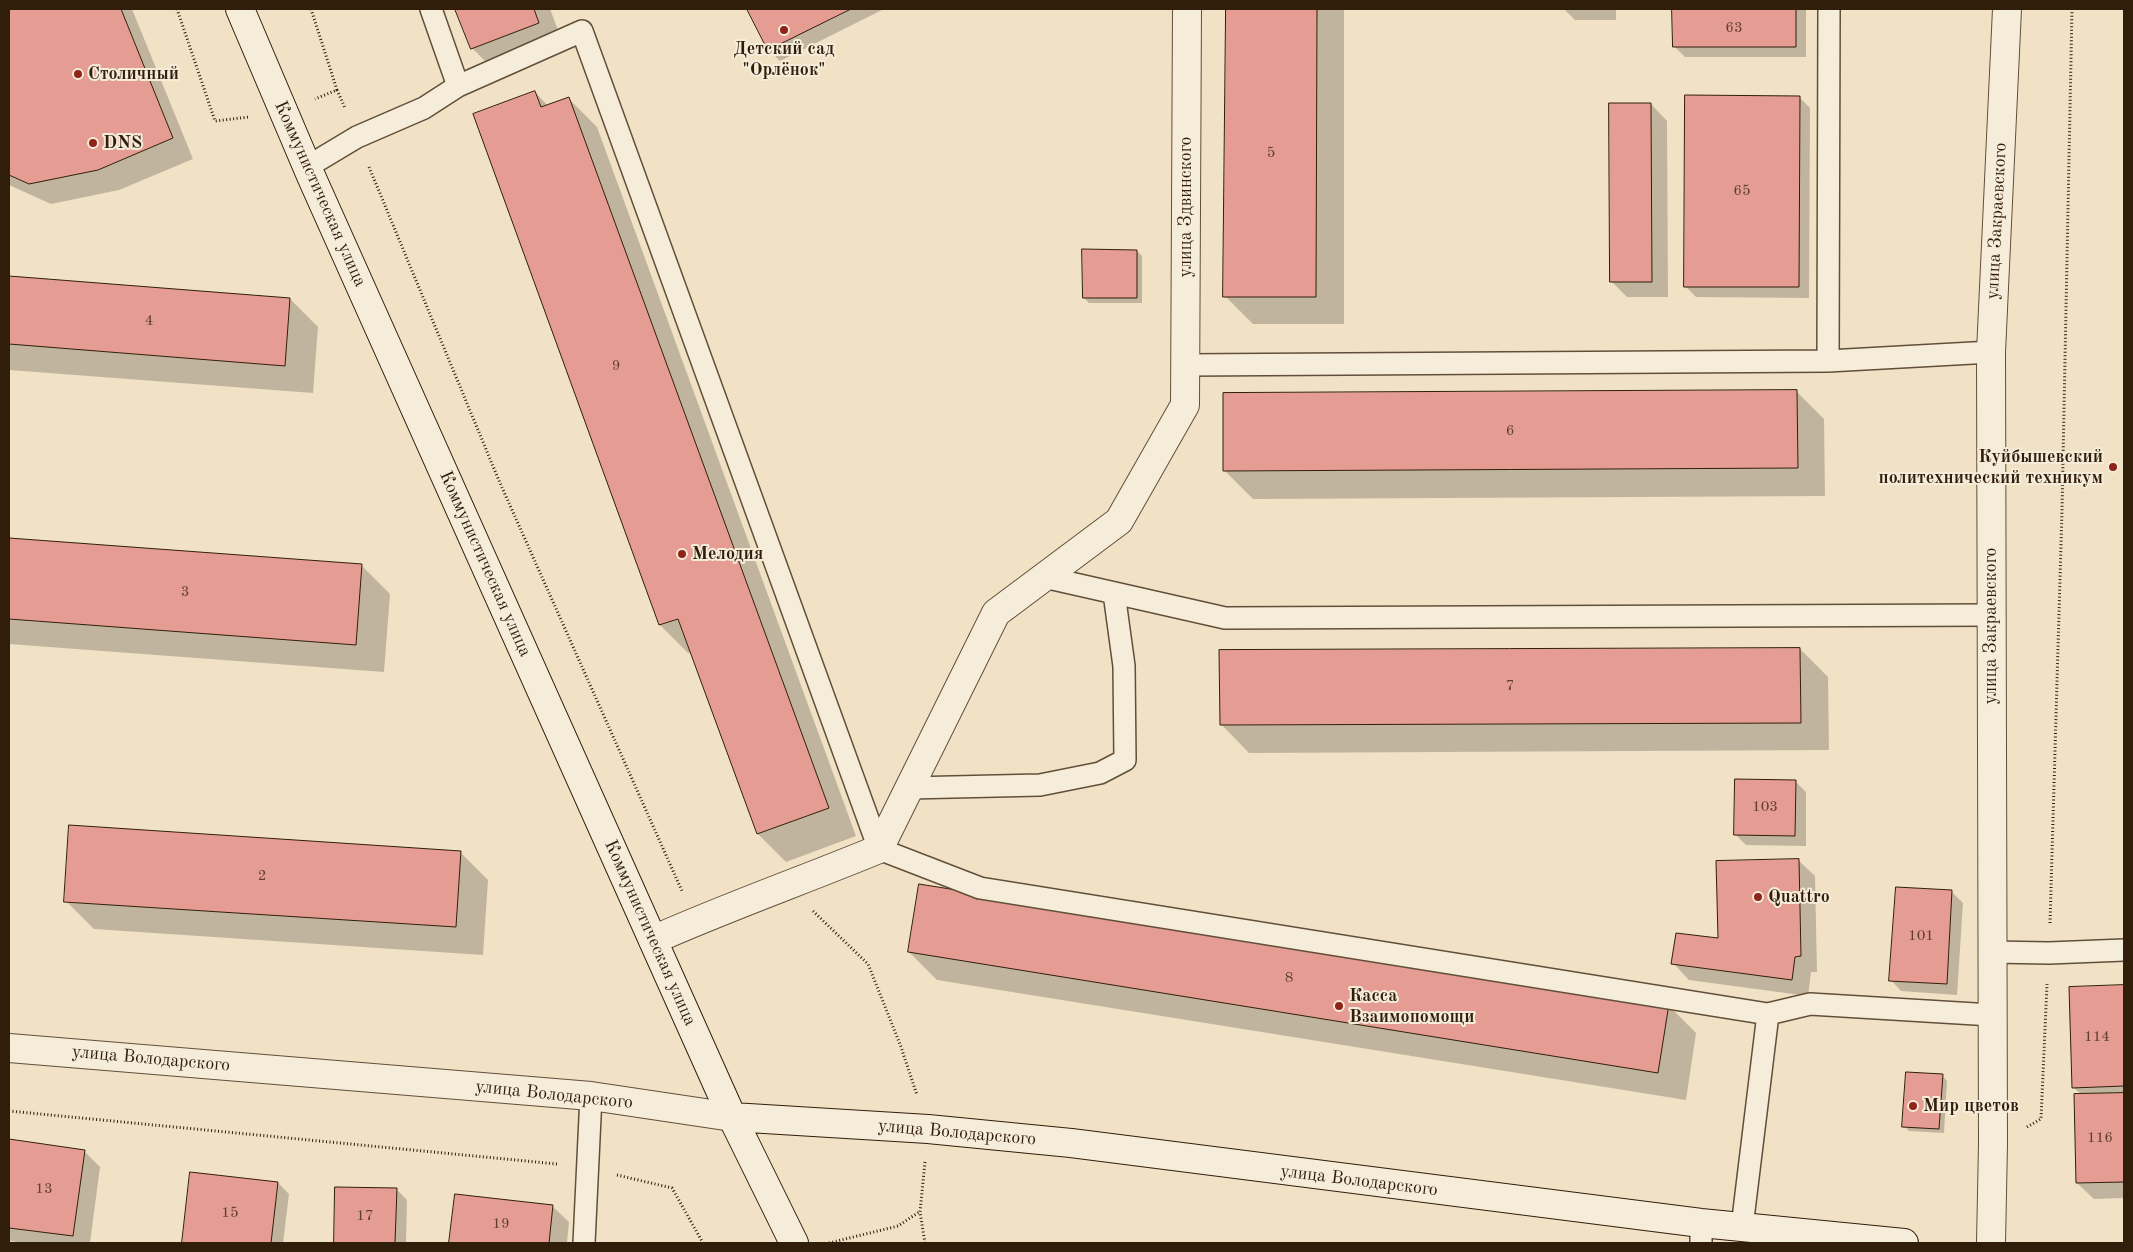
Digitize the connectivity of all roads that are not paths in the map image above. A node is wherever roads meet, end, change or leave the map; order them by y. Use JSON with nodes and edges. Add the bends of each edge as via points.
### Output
{"nodes":[{"id":1,"x":240,"y":9,"type":"edge"},
{"id":2,"x":431,"y":9,"type":"edge"},
{"id":3,"x":1187,"y":9,"type":"edge"},
{"id":4,"x":1829,"y":9,"type":"edge"},
{"id":5,"x":2007,"y":9,"type":"edge"},
{"id":6,"x":458,"y":86,"type":"junction"},
{"id":7,"x":307,"y":166,"type":"junction"},
{"id":8,"x":1990,"y":352,"type":"junction"},
{"id":9,"x":1828,"y":361,"type":"junction"},
{"id":10,"x":1186,"y":365,"type":"junction"},
{"id":11,"x":1044,"y":577,"type":"junction"},
{"id":12,"x":1114,"y":593,"type":"junction"},
{"id":13,"x":1991,"y":615,"type":"junction"},
{"id":14,"x":909,"y":788,"type":"junction"},
{"id":15,"x":878,"y":849,"type":"junction"},
{"id":16,"x":653,"y":940,"type":"junction"},
{"id":17,"x":2124,"y":950,"type":"edge"},
{"id":18,"x":1991,"y":952,"type":"junction"},
{"id":19,"x":1768,"y":1014,"type":"junction"},
{"id":20,"x":1992,"y":1015,"type":"junction"},
{"id":21,"x":9,"y":1048,"type":"edge"},
{"id":22,"x":591,"y":1096,"type":"junction"},
{"id":23,"x":732,"y":1117,"type":"junction"},
{"id":24,"x":1742,"y":1228,"type":"junction"},
{"id":25,"x":1701,"y":1233,"type":"edge"},
{"id":26,"x":1803,"y":1238,"type":"edge"},
{"id":27,"x":584,"y":1243,"type":"edge"},
{"id":28,"x":794,"y":1243,"type":"edge"},
{"id":29,"x":1904,"y":1243,"type":"edge"},
{"id":30,"x":1991,"y":1243,"type":"edge"}],
"edges":[{"from":1,"to":7,"type":"street","name":"Коммунистическая улица"},
{"from":2,"to":6,"type":"lane"},
{"from":3,"to":10,"type":"street","name":"улица Здвинского"},
{"from":4,"to":9,"type":"lane"},
{"from":5,"to":8,"type":"street","name":"улица Закраевского"},
{"from":6,"to":7,"type":"lane","via":[[424,108],[357,137]]},
{"from":6,"to":15,"type":"lane","via":[[582,31]]},
{"from":7,"to":16,"type":"street","name":"Коммунистическая улица"},
{"from":8,"to":9,"type":"lane"},
{"from":8,"to":13,"type":"street","name":"улица Закраевского"},
{"from":9,"to":10,"type":"lane"},
{"from":10,"to":11,"type":"street","name":"улица Здвинского","via":[[1185,405],[1119,521]]},
{"from":11,"to":12,"type":"lane"},
{"from":11,"to":14,"type":"street","via":[[996,613]]},
{"from":12,"to":13,"type":"lane","via":[[1225,618]]},
{"from":12,"to":14,"type":"lane","via":[[1124,666],[1125,760],[1100,773],[1040,785]]},
{"from":13,"to":18,"type":"street","name":"улица Закраевского"},
{"from":14,"to":15,"type":"street"},
{"from":15,"to":16,"type":"street"},
{"from":15,"to":19,"type":"lane","via":[[980,888]]},
{"from":16,"to":23,"type":"street","name":"Коммунистическая улица"},
{"from":17,"to":18,"type":"lane"},
{"from":18,"to":20,"type":"street","name":"улица Закраевского"},
{"from":19,"to":20,"type":"lane","via":[[1810,1004]]},
{"from":19,"to":24,"type":"lane"},
{"from":20,"to":30,"type":"street","name":"улица Закраевского"},
{"from":21,"to":22,"type":"street","name":"улица Володарского"},
{"from":22,"to":23,"type":"street","name":"улица Володарского"},
{"from":22,"to":27,"type":"lane"},
{"from":23,"to":25,"type":"street","name":"улица Володарского","via":[[928,1129],[1071,1143]]},
{"from":23,"to":28,"type":"street","name":"Коммунистическая улица"},
{"from":24,"to":25,"type":"street","name":"улица Володарского"},
{"from":24,"to":26,"type":"street","name":"улица Володарского"},
{"from":26,"to":29,"type":"street","name":"улица Володарского"}]}
